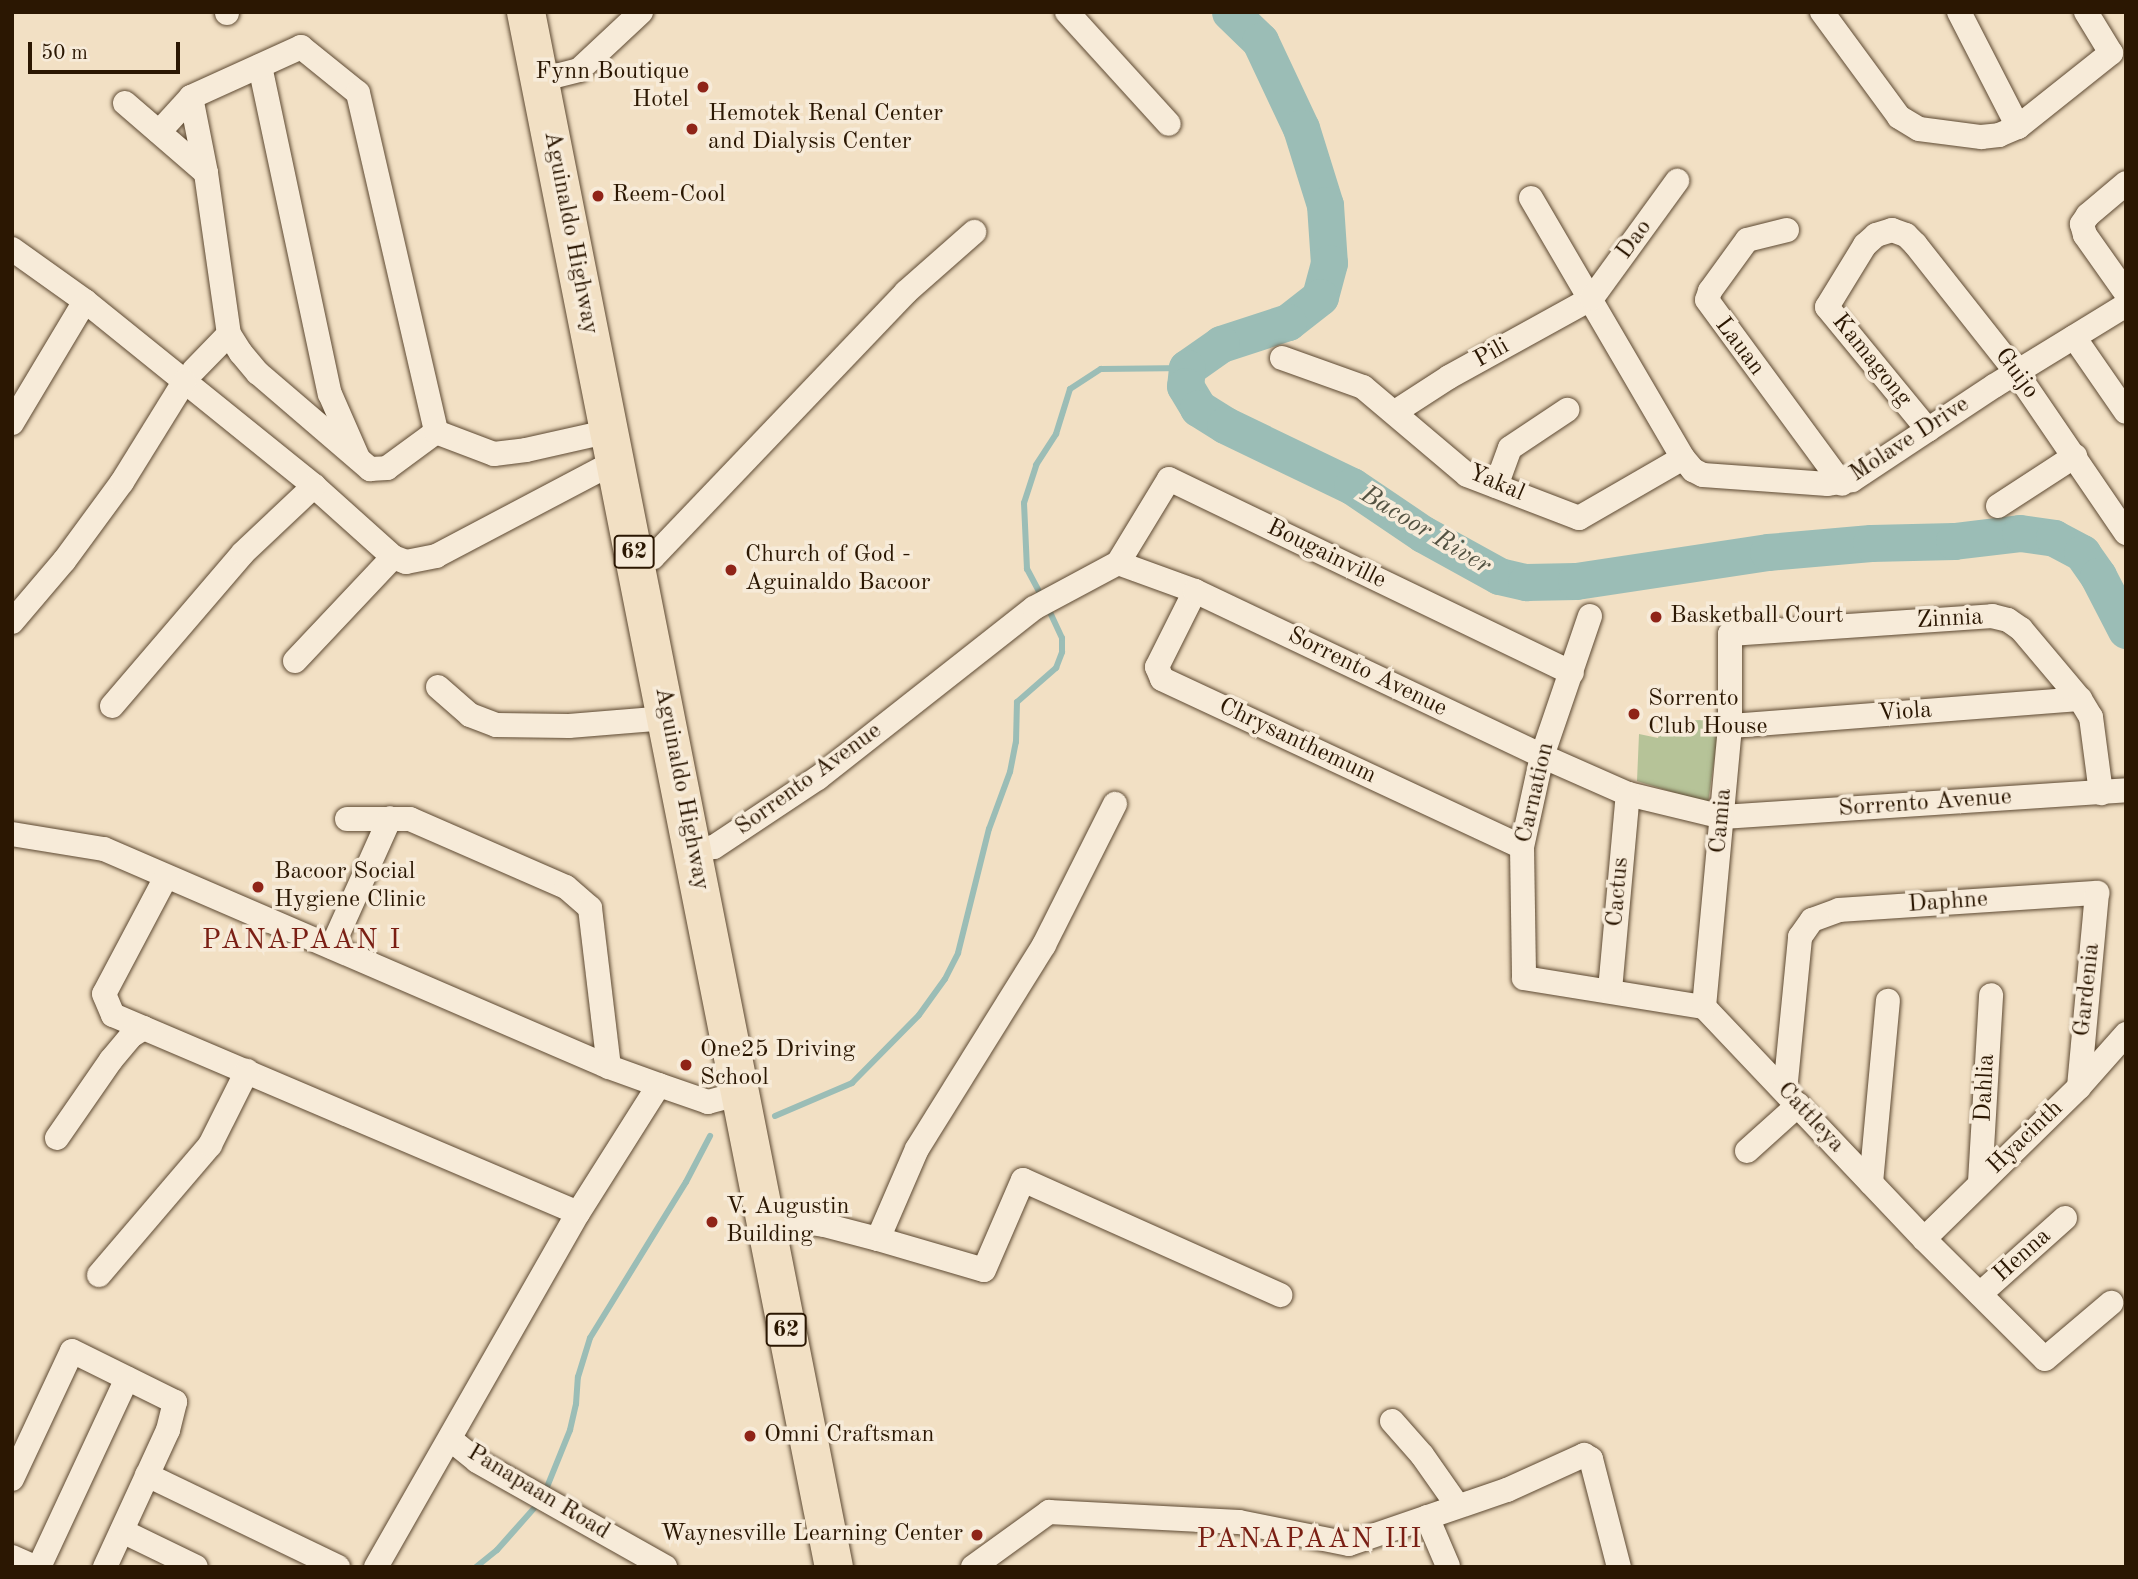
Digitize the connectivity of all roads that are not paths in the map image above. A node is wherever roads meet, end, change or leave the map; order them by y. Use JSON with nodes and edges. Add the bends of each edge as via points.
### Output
{"nodes":[{"id":1,"x":526,"y":12,"type":"edge"},
{"id":2,"x":641,"y":12,"type":"edge"},
{"id":3,"x":1067,"y":12,"type":"edge"},
{"id":4,"x":1822,"y":12,"type":"edge"},
{"id":5,"x":1959,"y":12,"type":"edge"},
{"id":6,"x":2086,"y":12,"type":"edge"},
{"id":7,"x":261,"y":66,"type":"junction"},
{"id":8,"x":540,"y":80,"type":"junction"},
{"id":9,"x":191,"y":97,"type":"junction"},
{"id":10,"x":125,"y":103,"type":"dead end"},
{"id":11,"x":1169,"y":124,"type":"dead end"},
{"id":12,"x":2018,"y":127,"type":"junction"},
{"id":13,"x":159,"y":132,"type":"junction"},
{"id":14,"x":206,"y":173,"type":"junction"},
{"id":15,"x":1677,"y":181,"type":"dead end"},
{"id":16,"x":2126,"y":183,"type":"edge"},
{"id":17,"x":1531,"y":198,"type":"dead end"},
{"id":18,"x":1787,"y":230,"type":"dead end"},
{"id":19,"x":1892,"y":230,"type":"joint"},
{"id":20,"x":974,"y":232,"type":"dead end"},
{"id":21,"x":12,"y":249,"type":"edge"},
{"id":22,"x":2126,"y":293,"type":"edge"},
{"id":23,"x":1592,"y":299,"type":"junction"},
{"id":24,"x":85,"y":302,"type":"junction"},
{"id":25,"x":2126,"y":305,"type":"edge"},
{"id":26,"x":229,"y":334,"type":"junction"},
{"id":27,"x":2074,"y":337,"type":"junction"},
{"id":28,"x":1282,"y":358,"type":"dead end"},
{"id":29,"x":2016,"y":372,"type":"junction"},
{"id":30,"x":189,"y":376,"type":"junction"},
{"id":31,"x":330,"y":394,"type":"junction"},
{"id":32,"x":295,"y":405,"type":"junction"},
{"id":33,"x":1567,"y":411,"type":"dead end"},
{"id":34,"x":1395,"y":412,"type":"junction"},
{"id":35,"x":2126,"y":412,"type":"edge"},
{"id":36,"x":12,"y":423,"type":"edge"},
{"id":37,"x":1928,"y":430,"type":"junction"},
{"id":38,"x":436,"y":432,"type":"junction"},
{"id":39,"x":613,"y":446,"type":"junction"},
{"id":40,"x":2075,"y":456,"type":"junction"},
{"id":41,"x":1684,"y":458,"type":"junction"},
{"id":42,"x":362,"y":465,"type":"junction"},
{"id":43,"x":1842,"y":484,"type":"junction"},
{"id":44,"x":314,"y":486,"type":"junction"},
{"id":45,"x":1496,"y":486,"type":"junction"},
{"id":46,"x":1998,"y":506,"type":"dead end"},
{"id":47,"x":2126,"y":533,"type":"edge"},
{"id":48,"x":393,"y":557,"type":"junction"},
{"id":49,"x":635,"y":560,"type":"junction"},
{"id":50,"x":1118,"y":563,"type":"junction"},
{"id":51,"x":1195,"y":591,"type":"junction"},
{"id":52,"x":1590,"y":616,"type":"dead end"},
{"id":53,"x":12,"y":622,"type":"edge"},
{"id":54,"x":1730,"y":634,"type":"joint"},
{"id":55,"x":295,"y":661,"type":"dead end"},
{"id":56,"x":1572,"y":673,"type":"junction"},
{"id":57,"x":438,"y":687,"type":"dead end"},
{"id":58,"x":2080,"y":699,"type":"junction"},
{"id":59,"x":111,"y":706,"type":"dead end"},
{"id":60,"x":667,"y":718,"type":"junction"},
{"id":61,"x":1730,"y":726,"type":"junction"},
{"id":62,"x":1542,"y":756,"type":"junction"},
{"id":63,"x":2126,"y":790,"type":"edge"},
{"id":64,"x":2101,"y":793,"type":"junction"},
{"id":65,"x":1628,"y":794,"type":"junction"},
{"id":66,"x":1115,"y":804,"type":"dead end"},
{"id":67,"x":1723,"y":817,"type":"junction"},
{"id":68,"x":347,"y":818,"type":"dead end"},
{"id":69,"x":390,"y":818,"type":"junction"},
{"id":70,"x":12,"y":834,"type":"edge"},
{"id":71,"x":1522,"y":847,"type":"junction"},
{"id":72,"x":693,"y":851,"type":"junction"},
{"id":73,"x":166,"y":877,"type":"junction"},
{"id":74,"x":2097,"y":893,"type":"joint"},
{"id":75,"x":332,"y":947,"type":"junction"},
{"id":76,"x":1610,"y":990,"type":"junction"},
{"id":77,"x":1991,"y":995,"type":"dead end"},
{"id":78,"x":1888,"y":1001,"type":"dead end"},
{"id":79,"x":1704,"y":1007,"type":"junction"},
{"id":80,"x":144,"y":1028,"type":"junction"},
{"id":81,"x":2126,"y":1034,"type":"edge"},
{"id":82,"x":609,"y":1067,"type":"junction"},
{"id":83,"x":247,"y":1071,"type":"junction"},
{"id":84,"x":659,"y":1085,"type":"junction"},
{"id":85,"x":2078,"y":1087,"type":"junction"},
{"id":86,"x":741,"y":1093,"type":"junction"},
{"id":87,"x":1792,"y":1098,"type":"junction"},
{"id":88,"x":57,"y":1138,"type":"dead end"},
{"id":89,"x":1747,"y":1151,"type":"dead end"},
{"id":90,"x":1871,"y":1182,"type":"junction"},
{"id":91,"x":1980,"y":1182,"type":"junction"},
{"id":92,"x":578,"y":1213,"type":"junction"},
{"id":93,"x":2065,"y":1218,"type":"dead end"},
{"id":94,"x":764,"y":1225,"type":"junction"},
{"id":95,"x":878,"y":1239,"type":"junction"},
{"id":96,"x":1924,"y":1239,"type":"junction"},
{"id":97,"x":99,"y":1275,"type":"dead end"},
{"id":98,"x":1980,"y":1294,"type":"junction"},
{"id":99,"x":1280,"y":1295,"type":"dead end"},
{"id":100,"x":2111,"y":1303,"type":"dead end"},
{"id":101,"x":127,"y":1378,"type":"junction"},
{"id":102,"x":1392,"y":1421,"type":"dead end"},
{"id":103,"x":450,"y":1439,"type":"junction"},
{"id":104,"x":147,"y":1475,"type":"junction"},
{"id":105,"x":12,"y":1479,"type":"edge"},
{"id":106,"x":1457,"y":1506,"type":"junction"},
{"id":107,"x":1427,"y":1517,"type":"junction"},
{"id":108,"x":122,"y":1531,"type":"junction"},
{"id":109,"x":12,"y":1557,"type":"edge"},
{"id":110,"x":1448,"y":1566,"type":"edge"},
{"id":111,"x":34,"y":1567,"type":"edge"},
{"id":112,"x":39,"y":1567,"type":"edge"},
{"id":113,"x":105,"y":1567,"type":"edge"},
{"id":114,"x":196,"y":1567,"type":"edge"},
{"id":115,"x":338,"y":1567,"type":"edge"},
{"id":116,"x":376,"y":1567,"type":"edge"},
{"id":117,"x":665,"y":1567,"type":"edge"},
{"id":118,"x":834,"y":1567,"type":"edge"},
{"id":119,"x":973,"y":1567,"type":"edge"},
{"id":120,"x":1619,"y":1567,"type":"edge"}],
"edges":[{"from":1,"to":8,"type":"highway","name":"Aguinaldo Highway","number":"62"},
{"from":2,"to":8,"type":"street","via":[[579,70]]},
{"from":3,"to":11,"type":"street"},
{"from":4,"to":12,"type":"street","via":[[1899,117],[1919,129],[1981,137]]},
{"from":5,"to":12,"type":"street"},
{"from":6,"to":12,"type":"street","via":[[2110,53]]},
{"from":7,"to":9,"type":"street"},
{"from":7,"to":31,"type":"street"},
{"from":7,"to":38,"type":"street","via":[[300,47],[358,93]]},
{"from":8,"to":39,"type":"highway","name":"Aguinaldo Highway","number":"62"},
{"from":9,"to":13,"type":"street"},
{"from":9,"to":14,"type":"street"},
{"from":10,"to":13,"type":"street"},
{"from":13,"to":14,"type":"street"},
{"from":14,"to":26,"type":"street"},
{"from":15,"to":23,"type":"street","name":"Dao"},
{"from":16,"to":22,"type":"street","via":[[2082,225]]},
{"from":17,"to":23,"type":"street","name":"Molave Drive"},
{"from":18,"to":43,"type":"street","name":"Lauan","via":[[1747,240],[1707,300]]},
{"from":19,"to":29,"type":"street","name":"Guijo","via":[[1915,244]]},
{"from":19,"to":37,"type":"street","name":"Kamagong","via":[[1864,245],[1827,307]]},
{"from":20,"to":49,"type":"street","via":[[906,292],[653,557]]},
{"from":21,"to":24,"type":"street"},
{"from":23,"to":34,"type":"street","name":"Pili"},
{"from":23,"to":41,"type":"street","name":"Molave Drive"},
{"from":24,"to":30,"type":"street"},
{"from":24,"to":36,"type":"street"},
{"from":25,"to":27,"type":"street","name":"Molave Drive"},
{"from":26,"to":30,"type":"street"},
{"from":26,"to":32,"type":"street","via":[[258,373]]},
{"from":27,"to":29,"type":"street","name":"Molave Drive"},
{"from":27,"to":35,"type":"street"},
{"from":28,"to":34,"type":"street","name":"Yakal","via":[[1363,387]]},
{"from":29,"to":37,"type":"street","name":"Molave Drive"},
{"from":29,"to":40,"type":"street","name":"Guijo"},
{"from":30,"to":44,"type":"street"},
{"from":30,"to":53,"type":"street","via":[[122,482]]},
{"from":31,"to":32,"type":"street"},
{"from":31,"to":42,"type":"street"},
{"from":32,"to":42,"type":"street"},
{"from":33,"to":45,"type":"street","via":[[1510,447]]},
{"from":34,"to":45,"type":"street","name":"Yakal","via":[[1467,475]]},
{"from":37,"to":43,"type":"street","name":"Molave Drive"},
{"from":38,"to":39,"type":"street","via":[[479,450],[509,454]]},
{"from":38,"to":42,"type":"street","via":[[387,468],[379,471]]},
{"from":39,"to":48,"type":"street","via":[[436,556],[406,562]]},
{"from":39,"to":49,"type":"highway","name":"Aguinaldo Highway","number":"62"},
{"from":40,"to":46,"type":"street"},
{"from":40,"to":47,"type":"street","name":"Guijo"},
{"from":41,"to":43,"type":"street","name":"Molave Drive","via":[[1703,475]]},
{"from":41,"to":45,"type":"street","name":"Yakal","via":[[1579,517]]},
{"from":44,"to":48,"type":"street"},
{"from":44,"to":59,"type":"street","via":[[243,553]]},
{"from":48,"to":55,"type":"street"},
{"from":49,"to":60,"type":"highway","name":"Aguinaldo Highway","number":"62"},
{"from":50,"to":51,"type":"street","name":"Sorrento Avenue"},
{"from":50,"to":56,"type":"street","name":"Bougainville","via":[[1174,471]]},
{"from":50,"to":72,"type":"street","name":"Sorrento Avenue","via":[[1034,608],[818,778],[714,847]]},
{"from":51,"to":62,"type":"street","name":"Sorrento Avenue"},
{"from":51,"to":71,"type":"street","name":"Chrysanthemum","via":[[1157,667],[1162,679]]},
{"from":52,"to":56,"type":"street","name":"Carnation"},
{"from":54,"to":58,"type":"street","name":"Zinnia","via":[[2000,618],[2021,629]]},
{"from":54,"to":61,"type":"street","name":"Camia"},
{"from":56,"to":62,"type":"street","name":"Carnation"},
{"from":57,"to":60,"type":"street","via":[[470,715],[496,725],[569,726]]},
{"from":58,"to":61,"type":"street","name":"Viola"},
{"from":58,"to":64,"type":"street","name":"Zinnia","via":[[2091,717]]},
{"from":60,"to":72,"type":"highway","name":"Aguinaldo Highway","number":"62"},
{"from":61,"to":67,"type":"street","name":"Camia"},
{"from":62,"to":65,"type":"street","name":"Sorrento Avenue"},
{"from":62,"to":71,"type":"street","name":"Carnation"},
{"from":63,"to":64,"type":"street","name":"Sorrento Avenue"},
{"from":64,"to":67,"type":"street","name":"Sorrento Avenue"},
{"from":65,"to":67,"type":"street","name":"Sorrento Avenue"},
{"from":65,"to":76,"type":"street","name":"Cactus"},
{"from":66,"to":95,"type":"street","via":[[1044,945],[917,1149]]},
{"from":67,"to":79,"type":"street","name":"Camia"},
{"from":68,"to":69,"type":"street"},
{"from":69,"to":75,"type":"street"},
{"from":69,"to":82,"type":"street","via":[[410,819],[566,887],[590,908]]},
{"from":70,"to":73,"type":"street","via":[[104,849]]},
{"from":71,"to":76,"type":"street","name":"Carnation","via":[[1524,978]]},
{"from":72,"to":86,"type":"highway","name":"Aguinaldo Highway","number":"62"},
{"from":73,"to":75,"type":"street"},
{"from":73,"to":80,"type":"street","via":[[104,994],[113,1015]]},
{"from":74,"to":85,"type":"street","name":"Gardenia"},
{"from":74,"to":87,"type":"street","name":"Daphne","via":[[1839,910],[1812,920],[1803,929]]},
{"from":75,"to":82,"type":"street"},
{"from":76,"to":79,"type":"street"},
{"from":77,"to":91,"type":"street","name":"Dahlia"},
{"from":78,"to":90,"type":"street"},
{"from":79,"to":87,"type":"street","name":"Cattleya"},
{"from":80,"to":83,"type":"street"},
{"from":80,"to":88,"type":"street","via":[[118,1051]]},
{"from":81,"to":85,"type":"street","name":"Hyacinth"},
{"from":82,"to":84,"type":"street"},
{"from":83,"to":92,"type":"street"},
{"from":83,"to":97,"type":"street","via":[[210,1145]]},
{"from":84,"to":86,"type":"street","via":[[708,1102]]},
{"from":84,"to":92,"type":"street"},
{"from":85,"to":91,"type":"street","name":"Hyacinth"},
{"from":86,"to":94,"type":"highway","name":"Aguinaldo Highway","number":"62"},
{"from":87,"to":89,"type":"street"},
{"from":87,"to":90,"type":"street","name":"Cattleya"},
{"from":90,"to":96,"type":"street","name":"Cattleya"},
{"from":91,"to":96,"type":"street","name":"Hyacinth"},
{"from":92,"to":103,"type":"street"},
{"from":93,"to":98,"type":"street","name":"Henna"},
{"from":94,"to":95,"type":"street","via":[[784,1219]]},
{"from":94,"to":118,"type":"highway","name":"Aguinaldo Highway","number":"62"},
{"from":95,"to":99,"type":"street","via":[[984,1270],[1023,1180]]},
{"from":96,"to":98,"type":"street","name":"Cattleya"},
{"from":98,"to":100,"type":"street","name":"Cattleya","via":[[2045,1359]]},
{"from":101,"to":104,"type":"street","via":[[176,1403]]},
{"from":101,"to":105,"type":"street","via":[[72,1350]]},
{"from":101,"to":112,"type":"street"},
{"from":102,"to":106,"type":"street"},
{"from":103,"to":116,"type":"street"},
{"from":103,"to":117,"type":"street","name":"Panapaan Road","via":[[477,1461]]},
{"from":104,"to":108,"type":"street"},
{"from":104,"to":115,"type":"street"},
{"from":106,"to":107,"type":"street"},
{"from":106,"to":120,"type":"street","via":[[1589,1456]]},
{"from":107,"to":110,"type":"street"},
{"from":107,"to":119,"type":"street","via":[[1349,1544],[1239,1522],[1049,1512]]},
{"from":108,"to":113,"type":"street"},
{"from":108,"to":114,"type":"street"},
{"from":109,"to":111,"type":"street"}]}
